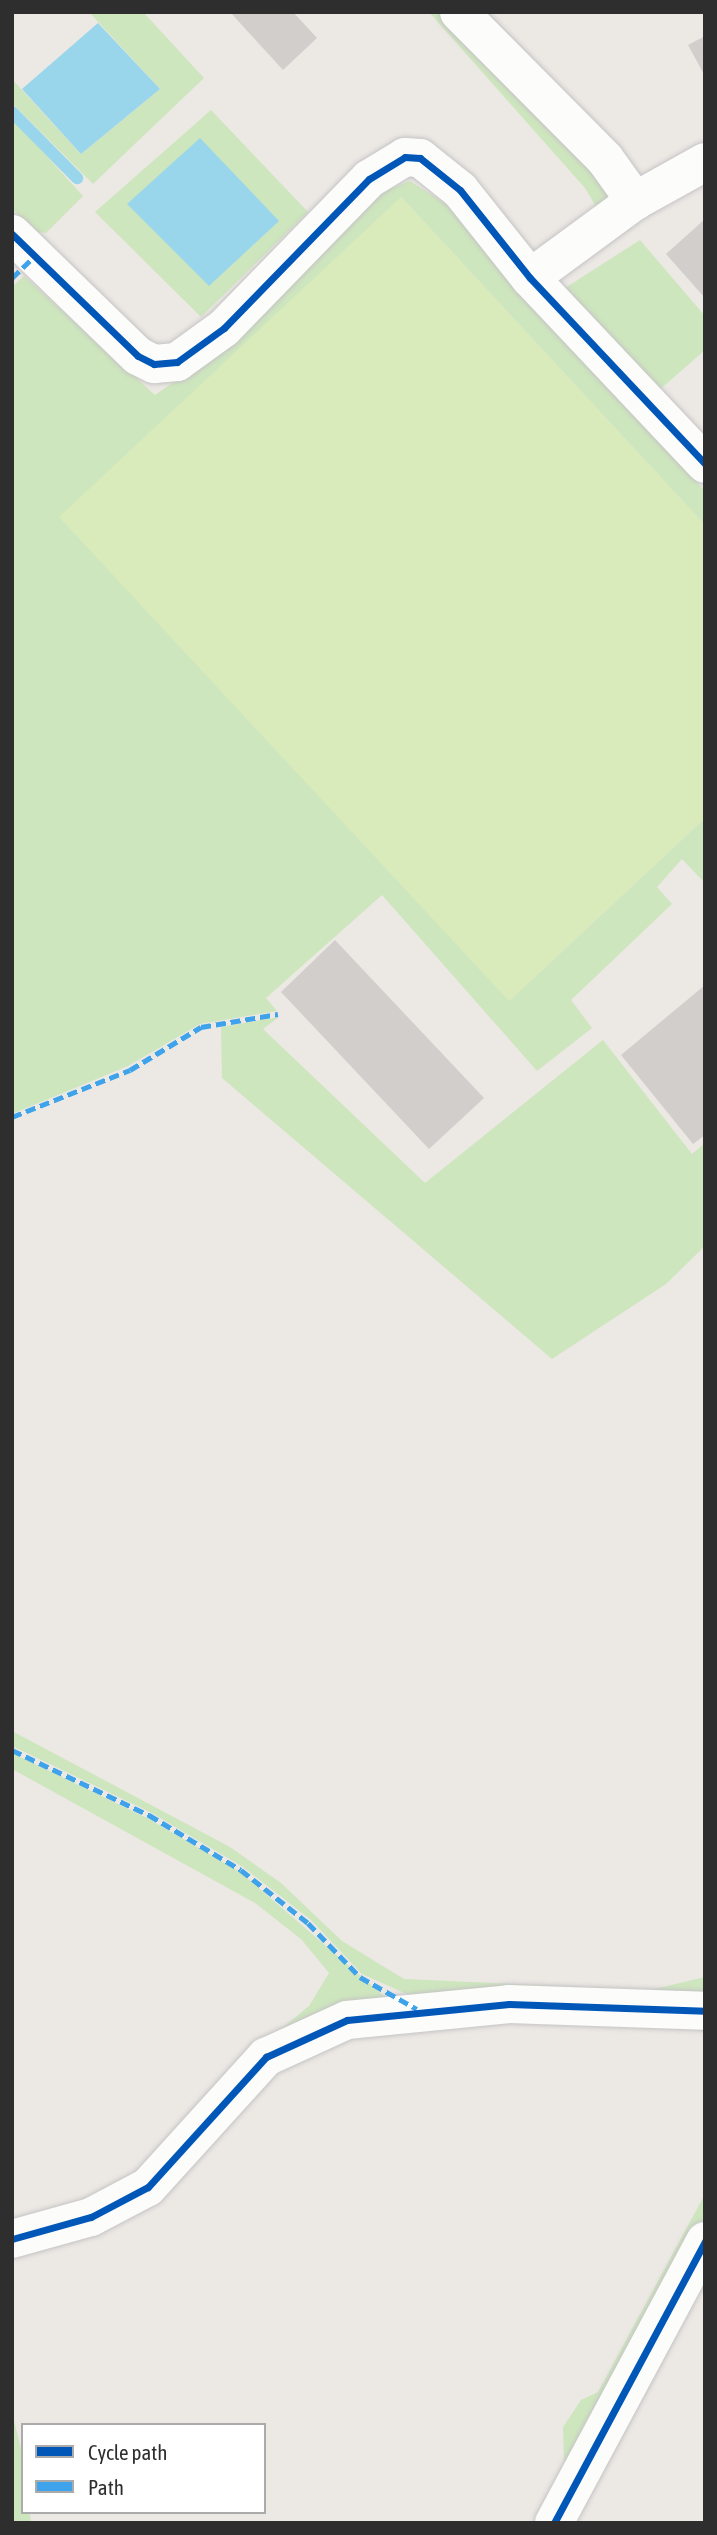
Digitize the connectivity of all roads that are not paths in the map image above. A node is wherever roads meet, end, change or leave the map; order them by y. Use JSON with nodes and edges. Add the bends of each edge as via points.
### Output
{"nodes":[{"id":1,"x":459,"y":12,"type":"edge"},
{"id":2,"x":705,"y":162,"type":"edge"},
{"id":3,"x":635,"y":201,"type":"junction"},
{"id":4,"x":12,"y":234,"type":"edge"},
{"id":5,"x":530,"y":278,"type":"junction"},
{"id":6,"x":705,"y":464,"type":"edge"},
{"id":7,"x":705,"y":2011,"type":"edge"},
{"id":8,"x":12,"y":2239,"type":"edge"},
{"id":9,"x":705,"y":2241,"type":"edge"},
{"id":10,"x":554,"y":2523,"type":"edge"}],
"edges":[{"from":1,"to":3,"type":"street","via":[[606,159]]},
{"from":2,"to":3,"type":"street"},
{"from":3,"to":5,"type":"street"},
{"from":4,"to":5,"type":"street","via":[[154,364],[177,362],[224,328],[369,179],[405,157],[431,164],[460,190]]},
{"from":5,"to":6,"type":"street"},
{"from":7,"to":8,"type":"street","via":[[509,2004],[347,2020],[266,2057],[148,2187],[91,2217]]},
{"from":9,"to":10,"type":"street"}]}
